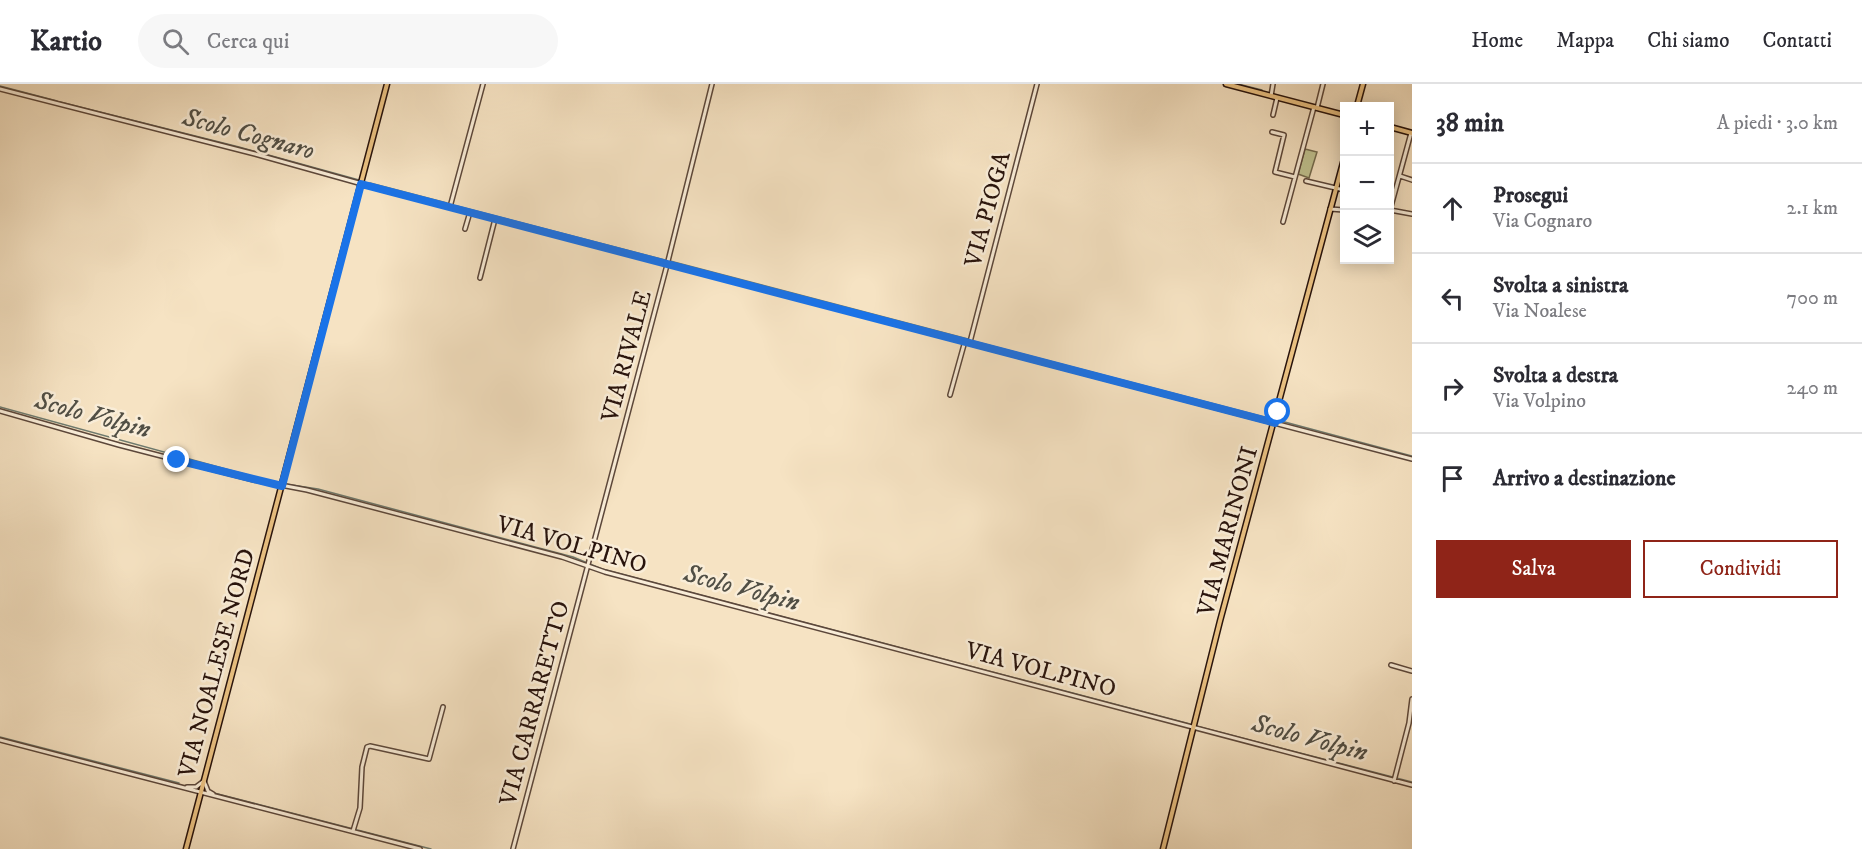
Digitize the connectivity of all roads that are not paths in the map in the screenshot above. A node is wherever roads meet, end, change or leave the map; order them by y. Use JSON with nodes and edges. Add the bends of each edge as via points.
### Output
{"nodes":[{"id":1,"x":387,"y":84,"type":"edge"},
{"id":2,"x":483,"y":84,"type":"edge"},
{"id":3,"x":712,"y":84,"type":"edge"},
{"id":4,"x":1037,"y":84,"type":"edge"},
{"id":5,"x":1226,"y":84,"type":"edge"},
{"id":6,"x":1274,"y":84,"type":"edge"},
{"id":7,"x":1323,"y":84,"type":"edge"},
{"id":8,"x":1363,"y":84,"type":"edge"},
{"id":9,"x":0,"y":89,"type":"edge"},
{"id":10,"x":1271,"y":96,"type":"junction"},
{"id":11,"x":1277,"y":98,"type":"junction"},
{"id":12,"x":1358,"y":102,"type":"edge"},
{"id":13,"x":1315,"y":108,"type":"junction"},
{"id":14,"x":1340,"y":114,"type":"edge"},
{"id":15,"x":1273,"y":115,"type":"dead end"},
{"id":16,"x":1394,"y":128,"type":"edge"},
{"id":17,"x":1272,"y":132,"type":"dead end"},
{"id":18,"x":1412,"y":133,"type":"edge"},
{"id":19,"x":1340,"y":174,"type":"edge"},
{"id":20,"x":1400,"y":176,"type":"junction"},
{"id":21,"x":1295,"y":177,"type":"junction"},
{"id":22,"x":1412,"y":180,"type":"edge"},
{"id":23,"x":1306,"y":181,"type":"dead end"},
{"id":24,"x":361,"y":184,"type":"junction"},
{"id":25,"x":1336,"y":188,"type":"junction"},
{"id":26,"x":1340,"y":189,"type":"edge"},
{"id":27,"x":1394,"y":196,"type":"edge"},
{"id":28,"x":450,"y":207,"type":"junction"},
{"id":29,"x":1330,"y":209,"type":"junction"},
{"id":30,"x":1340,"y":210,"type":"edge"},
{"id":31,"x":1394,"y":211,"type":"edge"},
{"id":32,"x":470,"y":212,"type":"junction"},
{"id":33,"x":1412,"y":214,"type":"edge"},
{"id":34,"x":495,"y":219,"type":"junction"},
{"id":35,"x":1283,"y":222,"type":"dead end"},
{"id":36,"x":465,"y":229,"type":"dead end"},
{"id":37,"x":667,"y":263,"type":"junction"},
{"id":38,"x":480,"y":278,"type":"dead end"},
{"id":39,"x":965,"y":341,"type":"junction"},
{"id":40,"x":970,"y":342,"type":"junction"},
{"id":41,"x":950,"y":395,"type":"dead end"},
{"id":42,"x":0,"y":411,"type":"edge"},
{"id":43,"x":1275,"y":423,"type":"junction"},
{"id":44,"x":1412,"y":459,"type":"edge"},
{"id":45,"x":282,"y":486,"type":"junction"},
{"id":46,"x":587,"y":564,"type":"junction"},
{"id":47,"x":1391,"y":665,"type":"dead end"},
{"id":48,"x":1412,"y":671,"type":"edge"},
{"id":49,"x":1412,"y":699,"type":"edge"},
{"id":50,"x":443,"y":707,"type":"dead end"},
{"id":51,"x":1195,"y":729,"type":"junction"},
{"id":52,"x":0,"y":740,"type":"edge"},
{"id":53,"x":1395,"y":779,"type":"junction"},
{"id":54,"x":204,"y":781,"type":"junction"},
{"id":55,"x":1412,"y":785,"type":"edge"},
{"id":56,"x":186,"y":787,"type":"junction"},
{"id":57,"x":196,"y":787,"type":"junction"},
{"id":58,"x":201,"y":792,"type":"junction"},
{"id":59,"x":208,"y":792,"type":"junction"},
{"id":60,"x":215,"y":796,"type":"junction"},
{"id":61,"x":354,"y":829,"type":"junction"},
{"id":62,"x":186,"y":849,"type":"edge"},
{"id":63,"x":420,"y":849,"type":"edge"},
{"id":64,"x":513,"y":849,"type":"edge"},
{"id":65,"x":1163,"y":849,"type":"edge"}],
"edges":[{"from":1,"to":24,"type":"main road","name":"VIA NOALESE NORD"},
{"from":2,"to":28,"type":"street"},
{"from":3,"to":37,"type":"street","name":"VIA RIVALE"},
{"from":4,"to":40,"type":"street","name":"VIA PIOGA"},
{"from":5,"to":10,"type":"main road"},
{"from":6,"to":10,"type":"street"},
{"from":7,"to":13,"type":"street"},
{"from":8,"to":12,"type":"main road"},
{"from":9,"to":24,"type":"street"},
{"from":10,"to":11,"type":"main road"},
{"from":11,"to":13,"type":"main road"},
{"from":11,"to":15,"type":"street"},
{"from":13,"to":14,"type":"main road"},
{"from":13,"to":21,"type":"street"},
{"from":16,"to":18,"type":"main road"},
{"from":17,"to":21,"type":"street","via":[[1284,135],[1275,172]]},
{"from":18,"to":20,"type":"street"},
{"from":19,"to":25,"type":"main road","name":"VIA MARINONI"},
{"from":20,"to":22,"type":"street"},
{"from":20,"to":27,"type":"street"},
{"from":21,"to":35,"type":"street"},
{"from":23,"to":25,"type":"street"},
{"from":24,"to":28,"type":"street"},
{"from":24,"to":45,"type":"main road","name":"VIA NOALESE NORD"},
{"from":25,"to":26,"type":"street"},
{"from":25,"to":29,"type":"main road","name":"VIA MARINONI"},
{"from":28,"to":32,"type":"street"},
{"from":29,"to":30,"type":"street"},
{"from":29,"to":43,"type":"main road","name":"VIA MARINONI"},
{"from":31,"to":33,"type":"street"},
{"from":32,"to":34,"type":"street"},
{"from":32,"to":36,"type":"street"},
{"from":34,"to":37,"type":"street"},
{"from":34,"to":38,"type":"street"},
{"from":37,"to":39,"type":"street"},
{"from":37,"to":46,"type":"street","name":"VIA RIVALE"},
{"from":39,"to":40,"type":"street"},
{"from":39,"to":41,"type":"street"},
{"from":40,"to":43,"type":"street"},
{"from":42,"to":45,"type":"street","name":"VIA VOLPINO"},
{"from":43,"to":44,"type":"street"},
{"from":43,"to":51,"type":"main road","name":"VIA MARINONI"},
{"from":45,"to":46,"type":"street","name":"VIA VOLPINO"},
{"from":45,"to":54,"type":"main road","name":"VIA NOALESE NORD"},
{"from":46,"to":51,"type":"street","name":"VIA VOLPINO"},
{"from":46,"to":64,"type":"street","name":"VIA CARRARETTO"},
{"from":47,"to":48,"type":"street"},
{"from":49,"to":53,"type":"street"},
{"from":50,"to":61,"type":"street","via":[[429,759],[367,747]]},
{"from":51,"to":53,"type":"street","name":"VIA VOLPINO"},
{"from":51,"to":65,"type":"main road","name":"VIA MARINONI"},
{"from":52,"to":56,"type":"street"},
{"from":53,"to":55,"type":"street","name":"VIA VOLPINO"},
{"from":54,"to":57,"type":"street"},
{"from":54,"to":58,"type":"main road","name":"VIA NOALESE NORD"},
{"from":54,"to":59,"type":"street"},
{"from":56,"to":57,"type":"street"},
{"from":56,"to":58,"type":"street"},
{"from":57,"to":58,"type":"street"},
{"from":58,"to":59,"type":"street"},
{"from":58,"to":60,"type":"street"},
{"from":58,"to":62,"type":"main road","name":"VIA NOALESE NORD"},
{"from":59,"to":60,"type":"street"},
{"from":60,"to":61,"type":"street"},
{"from":61,"to":63,"type":"street"}]}
